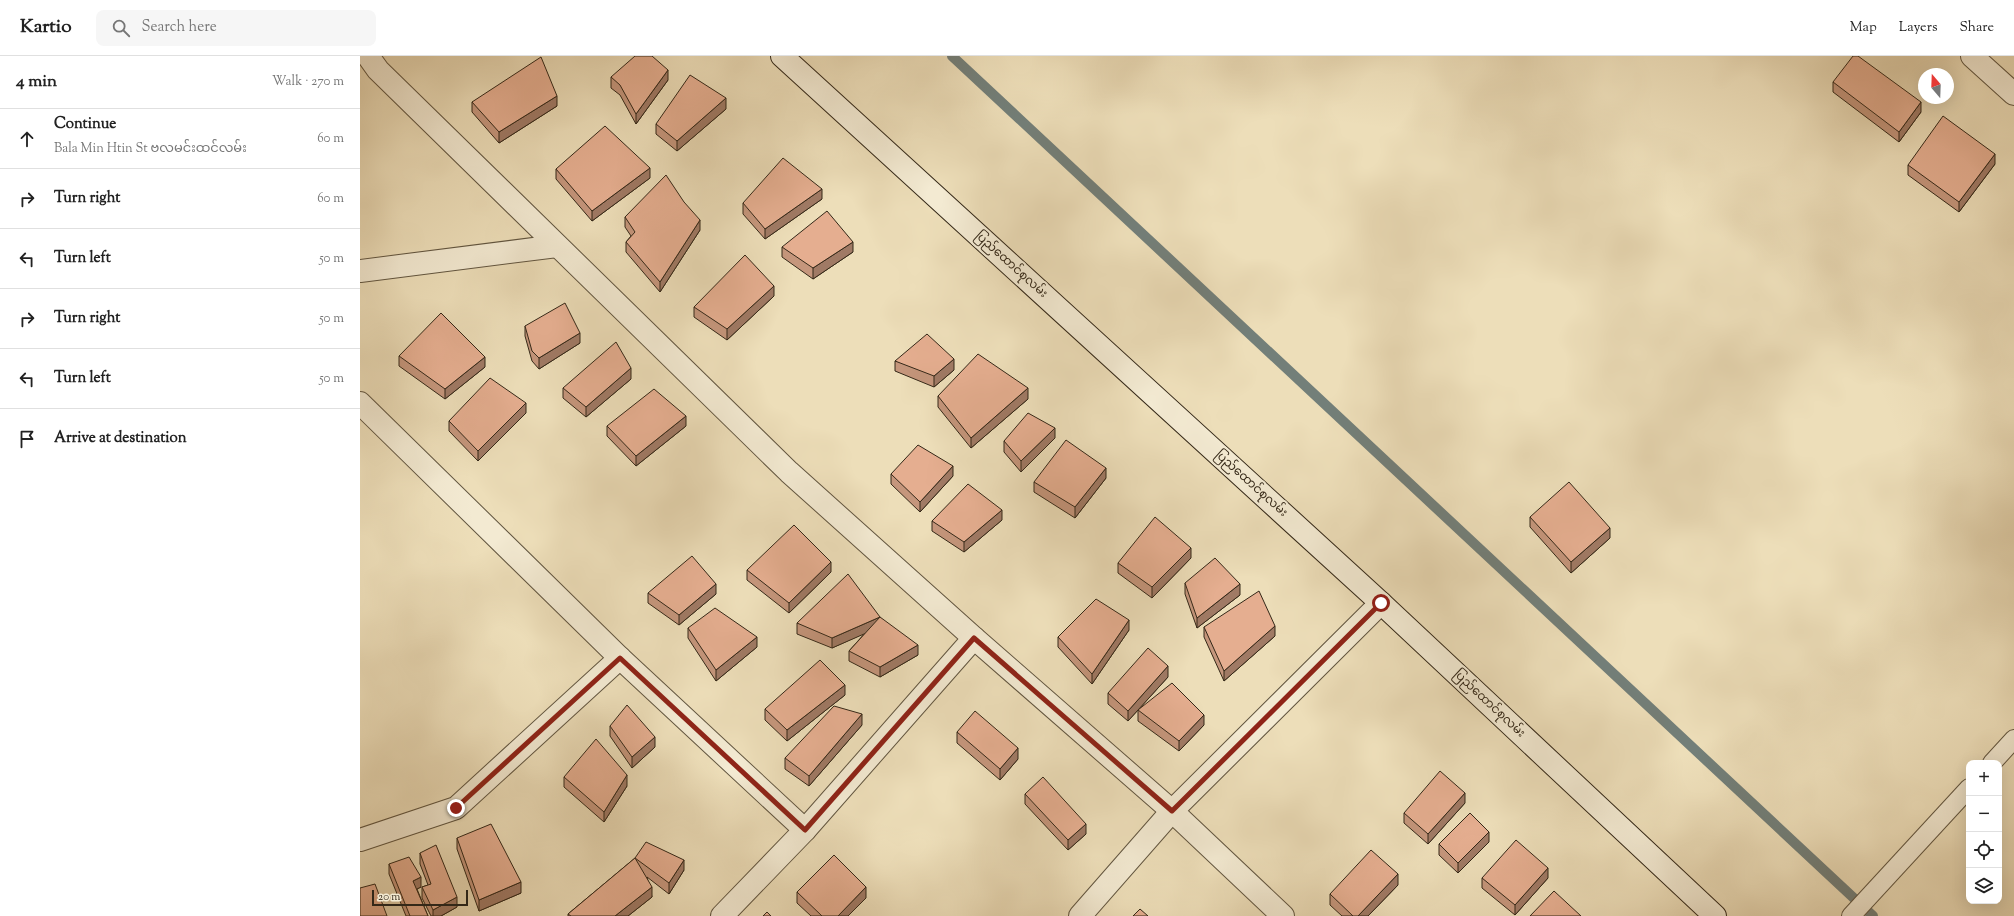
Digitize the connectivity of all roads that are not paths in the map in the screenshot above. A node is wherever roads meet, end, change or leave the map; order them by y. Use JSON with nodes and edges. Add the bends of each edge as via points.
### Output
{"nodes":[{"id":1,"x":368,"y":56,"type":"edge"},
{"id":2,"x":782,"y":56,"type":"edge"},
{"id":3,"x":1972,"y":56,"type":"edge"},
{"id":4,"x":2014,"y":94,"type":"edge"},
{"id":5,"x":557,"y":246,"type":"junction"},
{"id":6,"x":360,"y":271,"type":"edge"},
{"id":7,"x":360,"y":402,"type":"edge"},
{"id":8,"x":1381,"y":603,"type":"junction"},
{"id":9,"x":974,"y":638,"type":"junction"},
{"id":10,"x":620,"y":658,"type":"junction"},
{"id":11,"x":2014,"y":740,"type":"edge"},
{"id":12,"x":1995,"y":760,"type":"edge"},
{"id":13,"x":1966,"y":791,"type":"edge"},
{"id":14,"x":1172,"y":811,"type":"junction"},
{"id":15,"x":805,"y":830,"type":"junction"},
{"id":16,"x":360,"y":840,"type":"edge"},
{"id":17,"x":722,"y":916,"type":"edge"},
{"id":18,"x":1080,"y":916,"type":"edge"},
{"id":19,"x":1284,"y":916,"type":"edge"},
{"id":20,"x":1715,"y":916,"type":"edge"},
{"id":21,"x":1851,"y":916,"type":"edge"}],
"edges":[{"from":1,"to":5,"type":"street","via":[[378,70]]},
{"from":2,"to":8,"type":"street","name":"ပြည်ထောင်စုလမ်း"},
{"from":3,"to":4,"type":"street"},
{"from":5,"to":6,"type":"street"},
{"from":5,"to":9,"type":"street","via":[[789,472]]},
{"from":7,"to":10,"type":"street"},
{"from":8,"to":14,"type":"street"},
{"from":8,"to":20,"type":"street","name":"ပြည်ထောင်စုလမ်း"},
{"from":9,"to":14,"type":"street"},
{"from":9,"to":15,"type":"street"},
{"from":10,"to":15,"type":"street"},
{"from":10,"to":16,"type":"street","via":[[456,808]]},
{"from":11,"to":12,"type":"lane"},
{"from":13,"to":21,"type":"lane"},
{"from":14,"to":18,"type":"street"},
{"from":14,"to":19,"type":"street"},
{"from":15,"to":17,"type":"street"}]}
